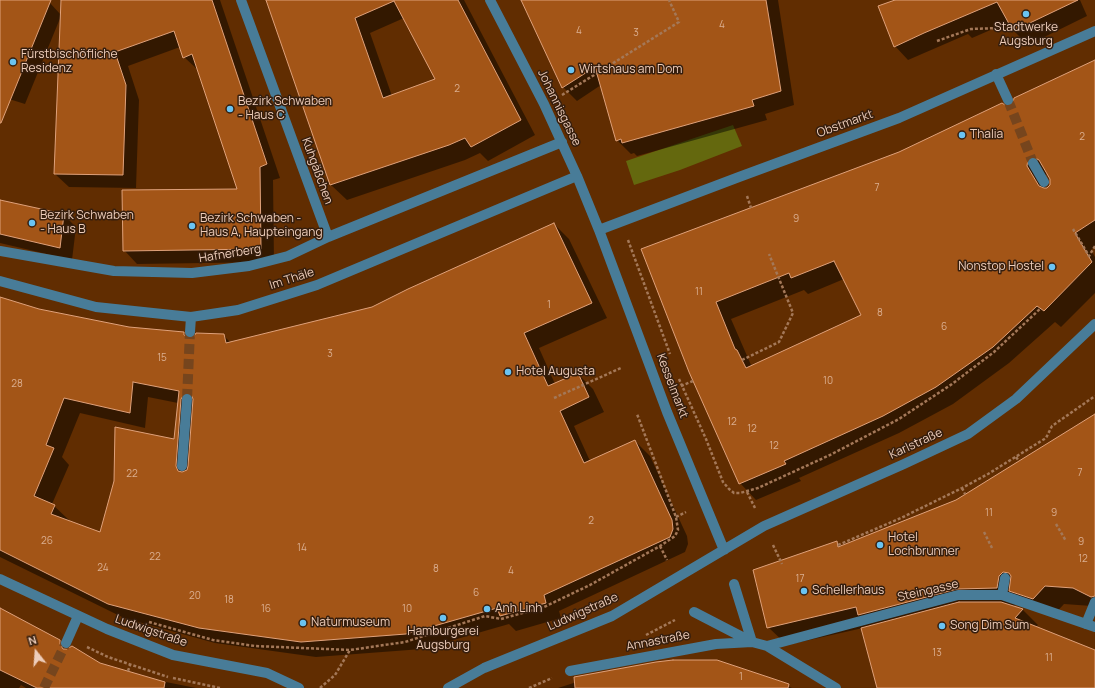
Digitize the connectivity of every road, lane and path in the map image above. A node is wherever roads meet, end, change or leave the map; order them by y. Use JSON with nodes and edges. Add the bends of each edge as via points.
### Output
{"nodes":[{"id":1,"x":241,"y":0,"type":"edge"},
{"id":2,"x":490,"y":0,"type":"edge"},
{"id":3,"x":669,"y":0,"type":"edge"},
{"id":4,"x":1000,"y":28,"type":"dead end"},
{"id":5,"x":1095,"y":31,"type":"edge"},
{"id":6,"x":937,"y":41,"type":"dead end"},
{"id":7,"x":996,"y":74,"type":"junction"},
{"id":8,"x":562,"y":94,"type":"dead end"},
{"id":9,"x":1008,"y":100,"type":"tunnel mouth"},
{"id":10,"x":562,"y":142,"type":"junction"},
{"id":11,"x":1033,"y":163,"type":"tunnel mouth"},
{"id":12,"x":577,"y":176,"type":"junction"},
{"id":13,"x":1044,"y":182,"type":"dead end"},
{"id":14,"x":621,"y":222,"type":"junction"},
{"id":15,"x":1073,"y":229,"type":"dead end"},
{"id":16,"x":599,"y":230,"type":"junction"},
{"id":17,"x":328,"y":237,"type":"junction"},
{"id":18,"x":1095,"y":246,"type":"edge"},
{"id":19,"x":0,"y":251,"type":"edge"},
{"id":20,"x":769,"y":254,"type":"dead end"},
{"id":21,"x":0,"y":281,"type":"edge"},
{"id":22,"x":1041,"y":308,"type":"dead end"},
{"id":23,"x":191,"y":317,"type":"junction"},
{"id":24,"x":1095,"y":324,"type":"edge"},
{"id":25,"x":190,"y":332,"type":"tunnel mouth"},
{"id":26,"x":672,"y":360,"type":"dead end"},
{"id":27,"x":742,"y":360,"type":"dead end"},
{"id":28,"x":620,"y":368,"type":"dead end"},
{"id":29,"x":677,"y":374,"type":"dead end"},
{"id":30,"x":693,"y":381,"type":"dead end"},
{"id":31,"x":682,"y":386,"type":"junction"},
{"id":32,"x":1095,"y":396,"type":"edge"},
{"id":33,"x":554,"y":398,"type":"dead end"},
{"id":34,"x":187,"y":399,"type":"tunnel mouth"},
{"id":35,"x":637,"y":414,"type":"dead end"},
{"id":36,"x":1016,"y":457,"type":"junction"},
{"id":37,"x":1019,"y":462,"type":"dead end"},
{"id":38,"x":182,"y":466,"type":"dead end"},
{"id":39,"x":962,"y":488,"type":"junction"},
{"id":40,"x":966,"y":494,"type":"dead end"},
{"id":41,"x":1056,"y":524,"type":"dead end"},
{"id":42,"x":984,"y":532,"type":"dead end"},
{"id":43,"x":1066,"y":541,"type":"dead end"},
{"id":44,"x":838,"y":545,"type":"dead end"},
{"id":45,"x":992,"y":548,"type":"dead end"},
{"id":46,"x":724,"y":550,"type":"junction"},
{"id":47,"x":1005,"y":578,"type":"dead end"},
{"id":48,"x":0,"y":579,"type":"edge"},
{"id":49,"x":734,"y":584,"type":"dead end"},
{"id":50,"x":1002,"y":595,"type":"junction"},
{"id":51,"x":1095,"y":602,"type":"edge"},
{"id":52,"x":694,"y":612,"type":"dead end"},
{"id":53,"x":78,"y":616,"type":"junction"},
{"id":54,"x":149,"y":621,"type":"dead end"},
{"id":55,"x":1091,"y":625,"type":"edge"},
{"id":56,"x":752,"y":642,"type":"junction"},
{"id":57,"x":66,"y":643,"type":"tunnel mouth"},
{"id":58,"x":766,"y":646,"type":"junction"},
{"id":59,"x":350,"y":650,"type":"junction"},
{"id":60,"x":130,"y":665,"type":"dead end"},
{"id":61,"x":128,"y":671,"type":"dead end"},
{"id":62,"x":570,"y":671,"type":"dead end"},
{"id":63,"x":299,"y":688,"type":"edge"},
{"id":64,"x":320,"y":688,"type":"edge"},
{"id":65,"x":448,"y":688,"type":"edge"},
{"id":66,"x":836,"y":688,"type":"edge"}],
"edges":[{"from":1,"to":17,"type":"street","name":"Kuhgäßchen"},
{"from":2,"to":10,"type":"street","name":"Johannisgasse"},
{"from":3,"to":8,"type":"path","via":[[678,22]]},
{"from":4,"to":6,"type":"path","via":[[971,29]]},
{"from":5,"to":7,"type":"street","name":"Obstmarkt"},
{"from":7,"to":9,"type":"street"},
{"from":7,"to":14,"type":"street","name":"Obstmarkt","via":[[899,118]]},
{"from":10,"to":12,"type":"street","name":"Johannisgasse"},
{"from":10,"to":17,"type":"street","name":"Hafnerberg"},
{"from":11,"to":13,"type":"street"},
{"from":12,"to":16,"type":"street","name":"Johannisgasse"},
{"from":12,"to":23,"type":"street","name":"Im Thäle","via":[[317,285],[238,310]]},
{"from":14,"to":16,"type":"street","name":"Obstmarkt"},
{"from":14,"to":26,"type":"path"},
{"from":15,"to":18,"type":"path","via":[[1088,256]]},
{"from":16,"to":46,"type":"street","name":"Kesselmarkt","via":[[667,412]]},
{"from":17,"to":19,"type":"street","name":"Hafnerberg","via":[[288,256],[249,266],[192,273],[114,271]]},
{"from":20,"to":27,"type":"path","via":[[793,313],[779,342]]},
{"from":21,"to":23,"type":"street","name":"Im Thäle","via":[[96,307]]},
{"from":22,"to":31,"type":"path","via":[[994,352],[899,419],[830,455],[758,488],[740,493],[729,490],[723,482]]},
{"from":23,"to":25,"type":"street"},
{"from":24,"to":46,"type":"street","name":"Karlstraße","via":[[1016,399],[968,434],[764,526]]},
{"from":28,"to":33,"type":"path"},
{"from":29,"to":31,"type":"path"},
{"from":30,"to":31,"type":"path"},
{"from":32,"to":36,"type":"path","via":[[1052,426],[1046,438]]},
{"from":34,"to":38,"type":"street"},
{"from":35,"to":59,"type":"path","via":[[676,517],[678,530],[675,536],[590,585],[544,607],[501,619],[485,616],[405,642]]},
{"from":36,"to":37,"type":"path"},
{"from":36,"to":39,"type":"path"},
{"from":39,"to":40,"type":"path"},
{"from":39,"to":44,"type":"path"},
{"from":41,"to":43,"type":"path"},
{"from":42,"to":45,"type":"path"},
{"from":46,"to":65,"type":"street","name":"Ludwigstraße","via":[[612,616],[484,668]]},
{"from":47,"to":50,"type":"street"},
{"from":48,"to":53,"type":"street","name":"Ludwigstraße"},
{"from":49,"to":56,"type":"street"},
{"from":50,"to":55,"type":"street","name":"Steingasse"},
{"from":50,"to":58,"type":"street","name":"Steingasse","via":[[958,595]]},
{"from":51,"to":55,"type":"street"},
{"from":52,"to":56,"type":"street","name":"Annastraße"},
{"from":53,"to":57,"type":"street"},
{"from":53,"to":63,"type":"street","name":"Ludwigstraße","via":[[173,655],[267,673]]},
{"from":54,"to":59,"type":"path","via":[[213,640],[255,646]]},
{"from":56,"to":58,"type":"street","name":"Annastraße"},
{"from":56,"to":62,"type":"street","name":"Annastraße","via":[[716,644]]},
{"from":58,"to":66,"type":"street","name":"Annastraße"},
{"from":59,"to":64,"type":"path","via":[[335,675]]},
{"from":60,"to":61,"type":"path"}]}
